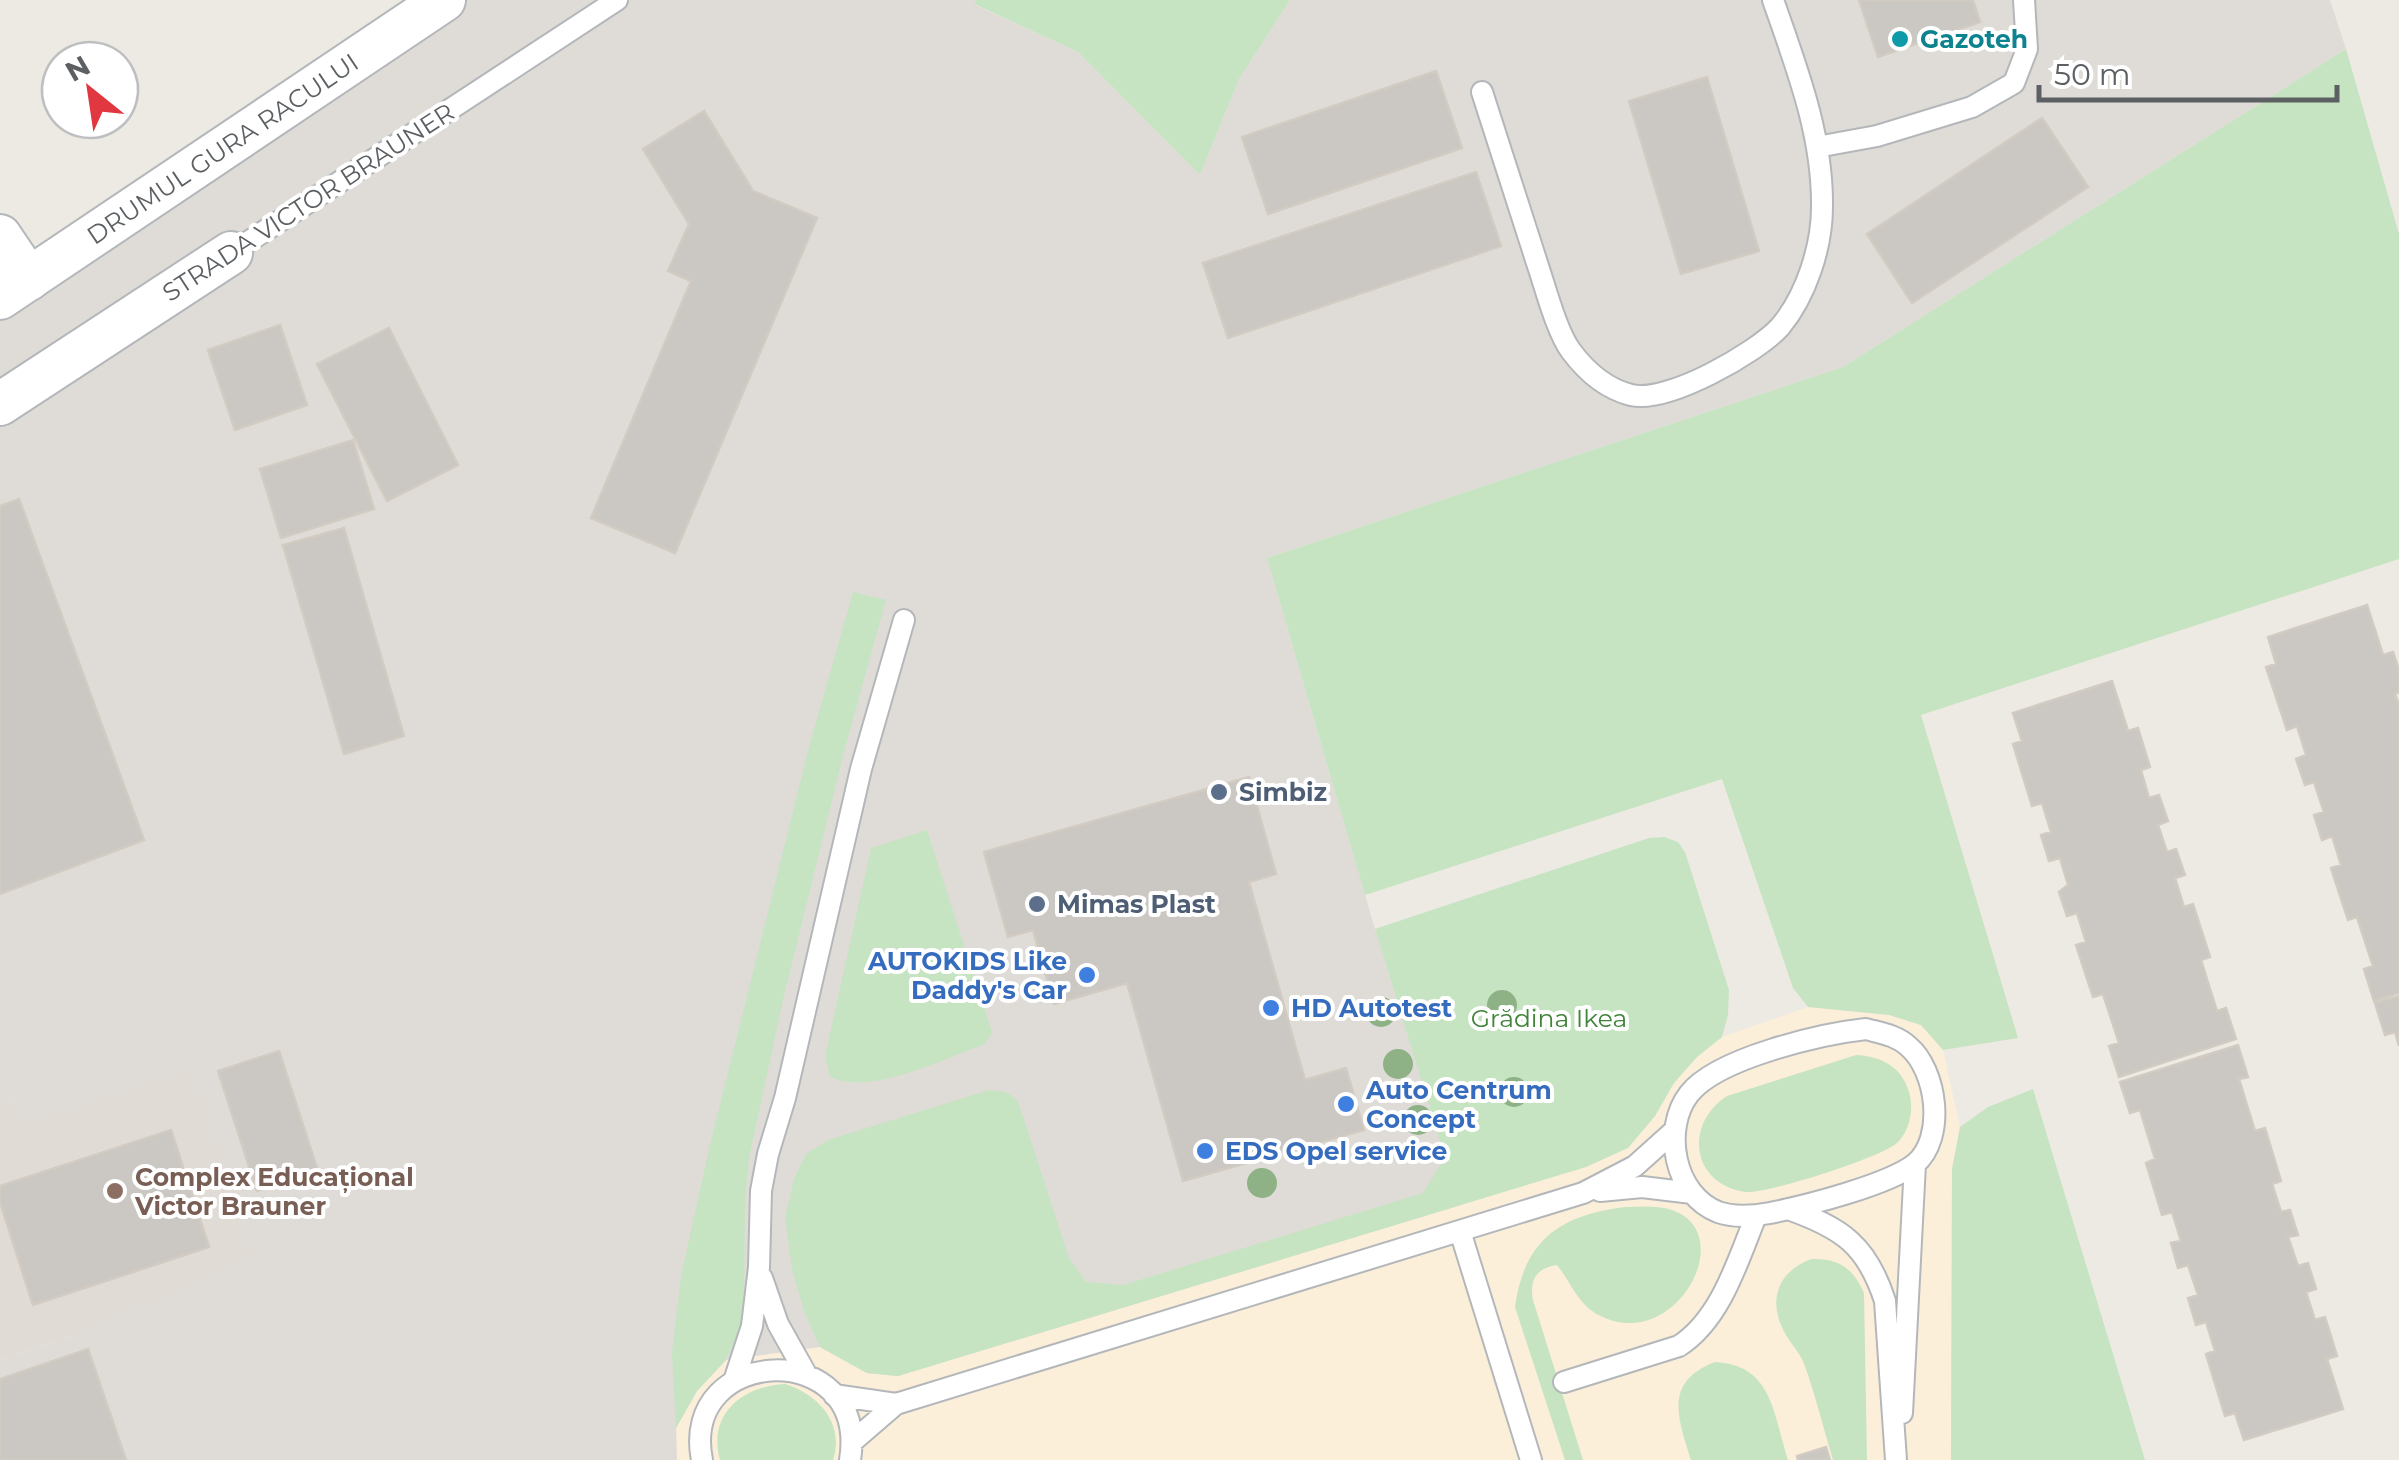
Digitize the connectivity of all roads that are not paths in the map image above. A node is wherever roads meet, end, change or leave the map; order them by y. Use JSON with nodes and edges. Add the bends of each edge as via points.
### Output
{"nodes":[{"id":1,"x":444,"y":0,"type":"edge"},
{"id":2,"x":617,"y":0,"type":"edge"},
{"id":3,"x":1774,"y":0,"type":"edge"},
{"id":4,"x":2024,"y":0,"type":"edge"},
{"id":5,"x":1482,"y":92,"type":"dead end"},
{"id":6,"x":1817,"y":148,"type":"junction"},
{"id":7,"x":0,"y":236,"type":"edge"},
{"id":8,"x":230,"y":253,"type":"joint"},
{"id":9,"x":14,"y":288,"type":"edge"},
{"id":10,"x":0,"y":404,"type":"edge"},
{"id":11,"x":904,"y":620,"type":"dead end"},
{"id":12,"x":1674,"y":1132,"type":"junction"},
{"id":13,"x":1915,"y":1164,"type":"junction"},
{"id":14,"x":1583,"y":1193,"type":"junction"},
{"id":15,"x":1692,"y":1193,"type":"junction"},
{"id":16,"x":1788,"y":1209,"type":"junction"},
{"id":17,"x":1756,"y":1216,"type":"junction"},
{"id":18,"x":1460,"y":1231,"type":"junction"},
{"id":19,"x":758,"y":1267,"type":"junction"},
{"id":20,"x":806,"y":1374,"type":"junction"},
{"id":21,"x":734,"y":1381,"type":"junction"},
{"id":22,"x":1564,"y":1382,"type":"dead end"},
{"id":23,"x":834,"y":1395,"type":"junction"},
{"id":24,"x":896,"y":1404,"type":"junction"},
{"id":25,"x":851,"y":1451,"type":"edge"},
{"id":26,"x":702,"y":1460,"type":"edge"},
{"id":27,"x":1531,"y":1460,"type":"edge"},
{"id":28,"x":1897,"y":1460,"type":"edge"}],
"edges":[{"from":1,"to":9,"type":"street","name":"DRUMUL GURA RACULUI"},
{"from":2,"to":8,"type":"lane","name":"STRADA VICTOR BRAUNER"},
{"from":3,"to":6,"type":"lane"},
{"from":4,"to":6,"type":"lane","via":[[2027,50],[2014,83],[1972,107]]},
{"from":5,"to":6,"type":"lane","via":[[1569,349],[1599,381],[1634,396],[1672,392],[1726,366],[1779,327],[1810,274],[1822,208]]},
{"from":7,"to":9,"type":"street"},
{"from":8,"to":10,"type":"street","name":"STRADA VICTOR BRAUNER"},
{"from":11,"to":19,"type":"lane","via":[[861,768],[768,1154]]},
{"from":12,"to":13,"type":"lane","via":[[1690,1092],[1723,1069],[1810,1039],[1866,1030],[1908,1046],[1930,1084],[1934,1126]]},
{"from":12,"to":14,"type":"lane","via":[[1634,1166]]},
{"from":12,"to":15,"type":"lane"},
{"from":13,"to":16,"type":"lane"},
{"from":13,"to":28,"type":"lane"},
{"from":14,"to":15,"type":"lane"},
{"from":14,"to":18,"type":"lane"},
{"from":15,"to":17,"type":"lane","via":[[1717,1212]]},
{"from":16,"to":17,"type":"lane"},
{"from":16,"to":28,"type":"lane","via":[[1846,1236],[1877,1276],[1885,1301]]},
{"from":17,"to":22,"type":"lane","via":[[1720,1298],[1692,1337]]},
{"from":18,"to":24,"type":"lane"},
{"from":18,"to":27,"type":"lane"},
{"from":19,"to":20,"type":"lane","via":[[778,1324]]},
{"from":19,"to":21,"type":"lane","via":[[752,1326]]},
{"from":20,"to":21,"type":"lane","via":[[770,1368]]},
{"from":20,"to":23,"type":"lane"},
{"from":21,"to":26,"type":"lane","via":[[708,1410]]},
{"from":23,"to":24,"type":"lane"},
{"from":23,"to":25,"type":"lane","via":[[850,1427]]},
{"from":24,"to":25,"type":"lane"}]}
